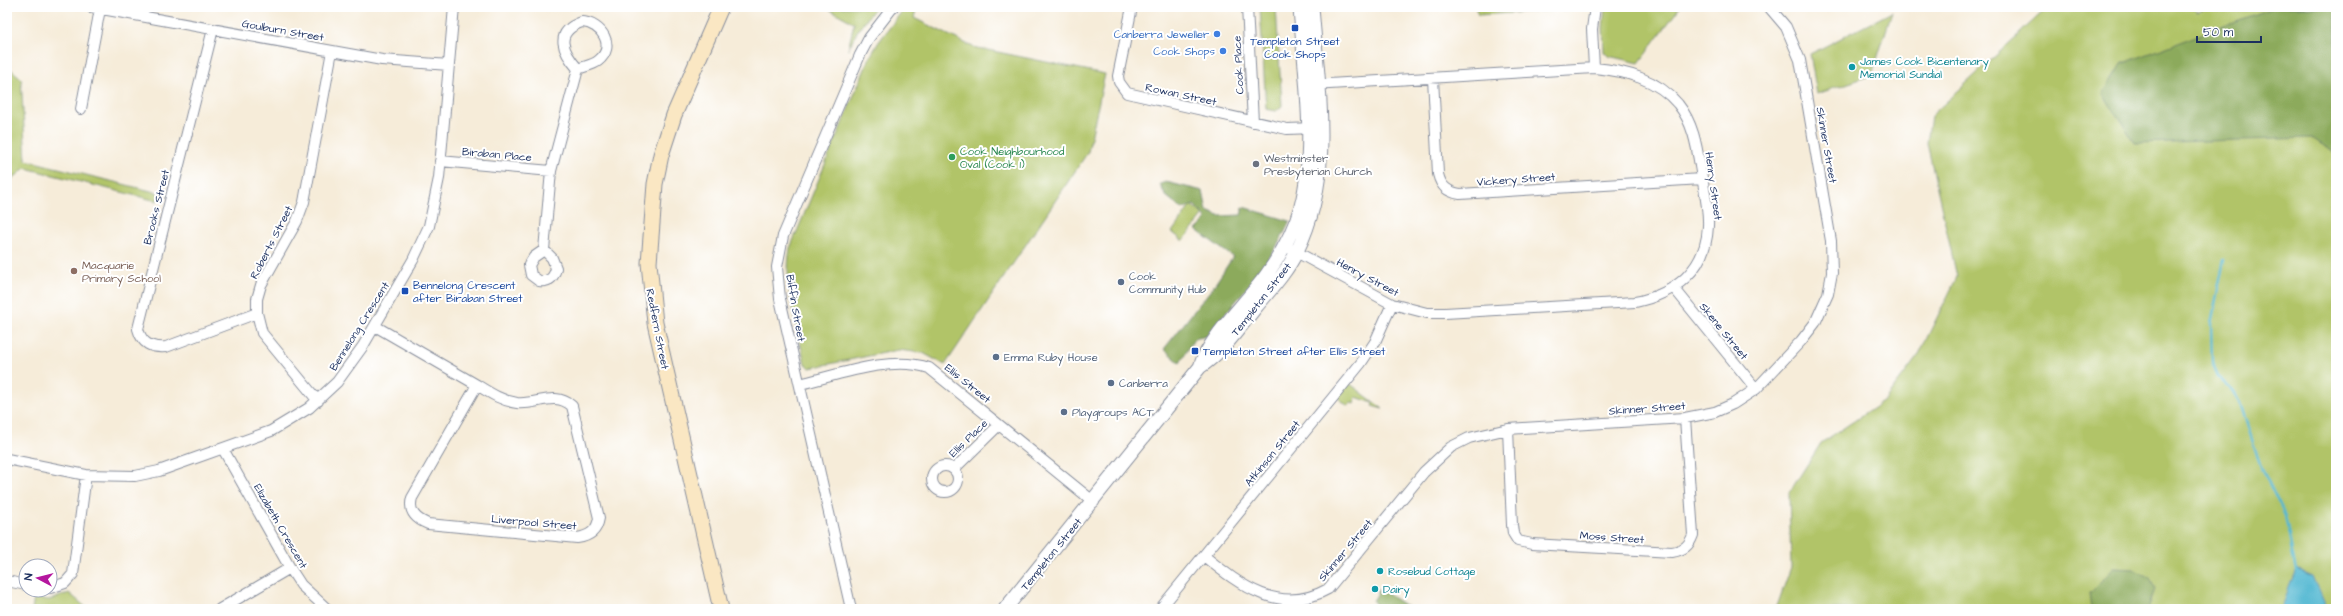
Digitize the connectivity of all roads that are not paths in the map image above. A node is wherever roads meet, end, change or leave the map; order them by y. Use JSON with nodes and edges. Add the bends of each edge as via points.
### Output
{"nodes":[{"id":1,"x":454,"y":7,"type":"edge"},
{"id":2,"x":721,"y":7,"type":"edge"},
{"id":3,"x":893,"y":7,"type":"edge"},
{"id":4,"x":1132,"y":7,"type":"edge"},
{"id":5,"x":1247,"y":7,"type":"edge"},
{"id":6,"x":1300,"y":7,"type":"edge"},
{"id":7,"x":1312,"y":7,"type":"edge"},
{"id":8,"x":1595,"y":7,"type":"edge"},
{"id":9,"x":1769,"y":7,"type":"edge"},
{"id":10,"x":95,"y":8,"type":"edge"},
{"id":11,"x":213,"y":30,"type":"junction"},
{"id":12,"x":332,"y":51,"type":"junction"},
{"id":13,"x":449,"y":66,"type":"junction"},
{"id":14,"x":1594,"y":68,"type":"junction"},
{"id":15,"x":578,"y":69,"type":"junction"},
{"id":16,"x":1433,"y":78,"type":"junction"},
{"id":17,"x":1311,"y":85,"type":"junction"},
{"id":18,"x":81,"y":109,"type":"dead end"},
{"id":19,"x":1253,"y":122,"type":"junction"},
{"id":20,"x":1314,"y":128,"type":"junction"},
{"id":21,"x":440,"y":161,"type":"junction"},
{"id":22,"x":550,"y":171,"type":"junction"},
{"id":23,"x":1702,"y":180,"type":"junction"},
{"id":24,"x":1291,"y":249,"type":"junction"},
{"id":25,"x":544,"y":250,"type":"dead end"},
{"id":26,"x":1674,"y":288,"type":"junction"},
{"id":27,"x":1392,"y":304,"type":"junction"},
{"id":28,"x":257,"y":313,"type":"junction"},
{"id":29,"x":375,"y":326,"type":"junction"},
{"id":30,"x":800,"y":384,"type":"junction"},
{"id":31,"x":477,"y":385,"type":"junction"},
{"id":32,"x":1756,"y":389,"type":"junction"},
{"id":33,"x":318,"y":401,"type":"junction"},
{"id":34,"x":1685,"y":418,"type":"junction"},
{"id":35,"x":1000,"y":425,"type":"junction"},
{"id":36,"x":1508,"y":429,"type":"junction"},
{"id":37,"x":223,"y":449,"type":"junction"},
{"id":38,"x":7,"y":459,"type":"edge"},
{"id":39,"x":954,"y":469,"type":"dead end"},
{"id":40,"x":86,"y":475,"type":"junction"},
{"id":41,"x":1094,"y":502,"type":"junction"},
{"id":42,"x":1204,"y":556,"type":"junction"},
{"id":43,"x":290,"y":568,"type":"junction"},
{"id":44,"x":7,"y":581,"type":"edge"},
{"id":45,"x":18,"y":583,"type":"edge"},
{"id":46,"x":58,"y":585,"type":"edge"},
{"id":47,"x":220,"y":609,"type":"edge"},
{"id":48,"x":326,"y":609,"type":"edge"},
{"id":49,"x":721,"y":609,"type":"edge"},
{"id":50,"x":851,"y":609,"type":"edge"},
{"id":51,"x":1006,"y":609,"type":"edge"},
{"id":52,"x":1160,"y":609,"type":"edge"}],
"edges":[{"from":1,"to":13,"type":"street","name":"Bennelong Crescent"},
{"from":2,"to":49,"type":"main road","name":"Redfern Street","via":[[674,115],[661,154],[655,184],[649,263],[655,323]]},
{"from":3,"to":30,"type":"street","name":"Biffin Street","via":[[869,38],[860,55],[780,246],[778,288]]},
{"from":4,"to":19,"type":"street","name":"Rowan Street","via":[[1118,76],[1127,93]]},
{"from":5,"to":19,"type":"street","name":"Cook Place"},
{"from":6,"to":17,"type":"street","name":"Templeton Street"},
{"from":7,"to":17,"type":"street","name":"Templeton Street"},
{"from":8,"to":14,"type":"street","via":[[1592,29]]},
{"from":9,"to":32,"type":"street","name":"Skinner Street","via":[[1786,27],[1800,60],[1831,241],[1832,273],[1828,294],[1815,323]]},
{"from":10,"to":11,"type":"street","name":"Goulburn Street"},
{"from":10,"to":18,"type":"street"},
{"from":11,"to":12,"type":"street","name":"Goulburn Street"},
{"from":11,"to":28,"type":"street","name":"Brooks Street","via":[[138,329],[140,338],[147,344],[156,348],[166,347]]},
{"from":12,"to":13,"type":"street","name":"Goulburn Street","via":[[382,60]]},
{"from":12,"to":28,"type":"street","name":"Roberts Street","via":[[304,202],[297,221],[261,285]]},
{"from":13,"to":21,"type":"street","name":"Bennelong Crescent"},
{"from":14,"to":16,"type":"street","name":"Henry Street"},
{"from":14,"to":23,"type":"street","name":"Henry Street","via":[[1614,70],[1644,79],[1678,104],[1694,134]]},
{"from":15,"to":15,"type":"street","via":[[566,55],[563,47],[564,38],[574,25],[590,23],[604,33],[606,48],[599,60]]},
{"from":15,"to":22,"type":"street"},
{"from":16,"to":17,"type":"street","name":"Henry Street"},
{"from":16,"to":23,"type":"street","name":"Vickery Street","via":[[1438,174],[1441,184],[1450,192],[1460,194]]},
{"from":17,"to":20,"type":"street","name":"Templeton Street"},
{"from":19,"to":20,"type":"street","name":"Rowan Street","via":[[1287,129]]},
{"from":20,"to":24,"type":"street","name":"Templeton Street","via":[[1307,180]]},
{"from":21,"to":22,"type":"street","name":"Biraban Place"},
{"from":21,"to":29,"type":"street","name":"Bennelong Crescent","via":[[435,202],[426,232]]},
{"from":22,"to":25,"type":"street"},
{"from":23,"to":26,"type":"street","name":"Henry Street","via":[[1708,219],[1706,242],[1697,264]]},
{"from":24,"to":27,"type":"street","name":"Henry Street"},
{"from":24,"to":41,"type":"street","name":"Templeton Street","via":[[1267,274],[1208,350],[1200,367]]},
{"from":26,"to":27,"type":"street","name":"Henry Street","via":[[1656,298],[1635,302],[1445,313],[1409,310]]},
{"from":26,"to":32,"type":"street","name":"Skene Street"},
{"from":27,"to":42,"type":"street","name":"Atkinson Street","via":[[1375,342],[1361,363]]},
{"from":28,"to":33,"type":"street","name":"Roberts Street","via":[[262,333],[270,345]]},
{"from":29,"to":31,"type":"street","name":"Liverpool Street"},
{"from":29,"to":33,"type":"street","name":"Bennelong Crescent","via":[[346,372]]},
{"from":30,"to":35,"type":"street","name":"Ellis Street","via":[[896,362],[916,364],[939,375]]},
{"from":30,"to":50,"type":"street","name":"Biffin Street"},
{"from":31,"to":31,"type":"street","name":"Liverpool Street","via":[[505,400],[530,403],[557,398],[572,406],[599,518],[597,527],[591,534],[577,538],[428,524],[415,517],[411,511],[412,498]]},
{"from":32,"to":34,"type":"street","name":"Skinner Street","via":[[1721,409]]},
{"from":33,"to":37,"type":"street","name":"Bennelong Crescent","via":[[271,431]]},
{"from":34,"to":36,"type":"street","name":"Skinner Street"},
{"from":34,"to":36,"type":"street","name":"Moss Street","via":[[1693,535],[1685,548],[1672,552],[1518,541],[1512,525]]},
{"from":35,"to":39,"type":"street","name":"Ellis Place"},
{"from":35,"to":41,"type":"street","name":"Ellis Street"},
{"from":36,"to":42,"type":"street","name":"Skinner Street","via":[[1469,438],[1436,458],[1328,589],[1313,600],[1280,606],[1260,600]]},
{"from":37,"to":40,"type":"street","name":"Bennelong Crescent","via":[[159,471],[116,476]]},
{"from":37,"to":43,"type":"street","name":"Elizabeth Crescent"},
{"from":38,"to":40,"type":"street","name":"Bennelong Crescent"},
{"from":40,"to":46,"type":"street","via":[[73,574],[65,583]]},
{"from":41,"to":51,"type":"street","name":"Templeton Street"},
{"from":42,"to":52,"type":"street","name":"Atkinson Street"},
{"from":43,"to":47,"type":"street"},
{"from":43,"to":48,"type":"street","name":"Elizabeth Crescent","via":[[301,585]]},
{"from":44,"to":45,"type":"street"}]}
